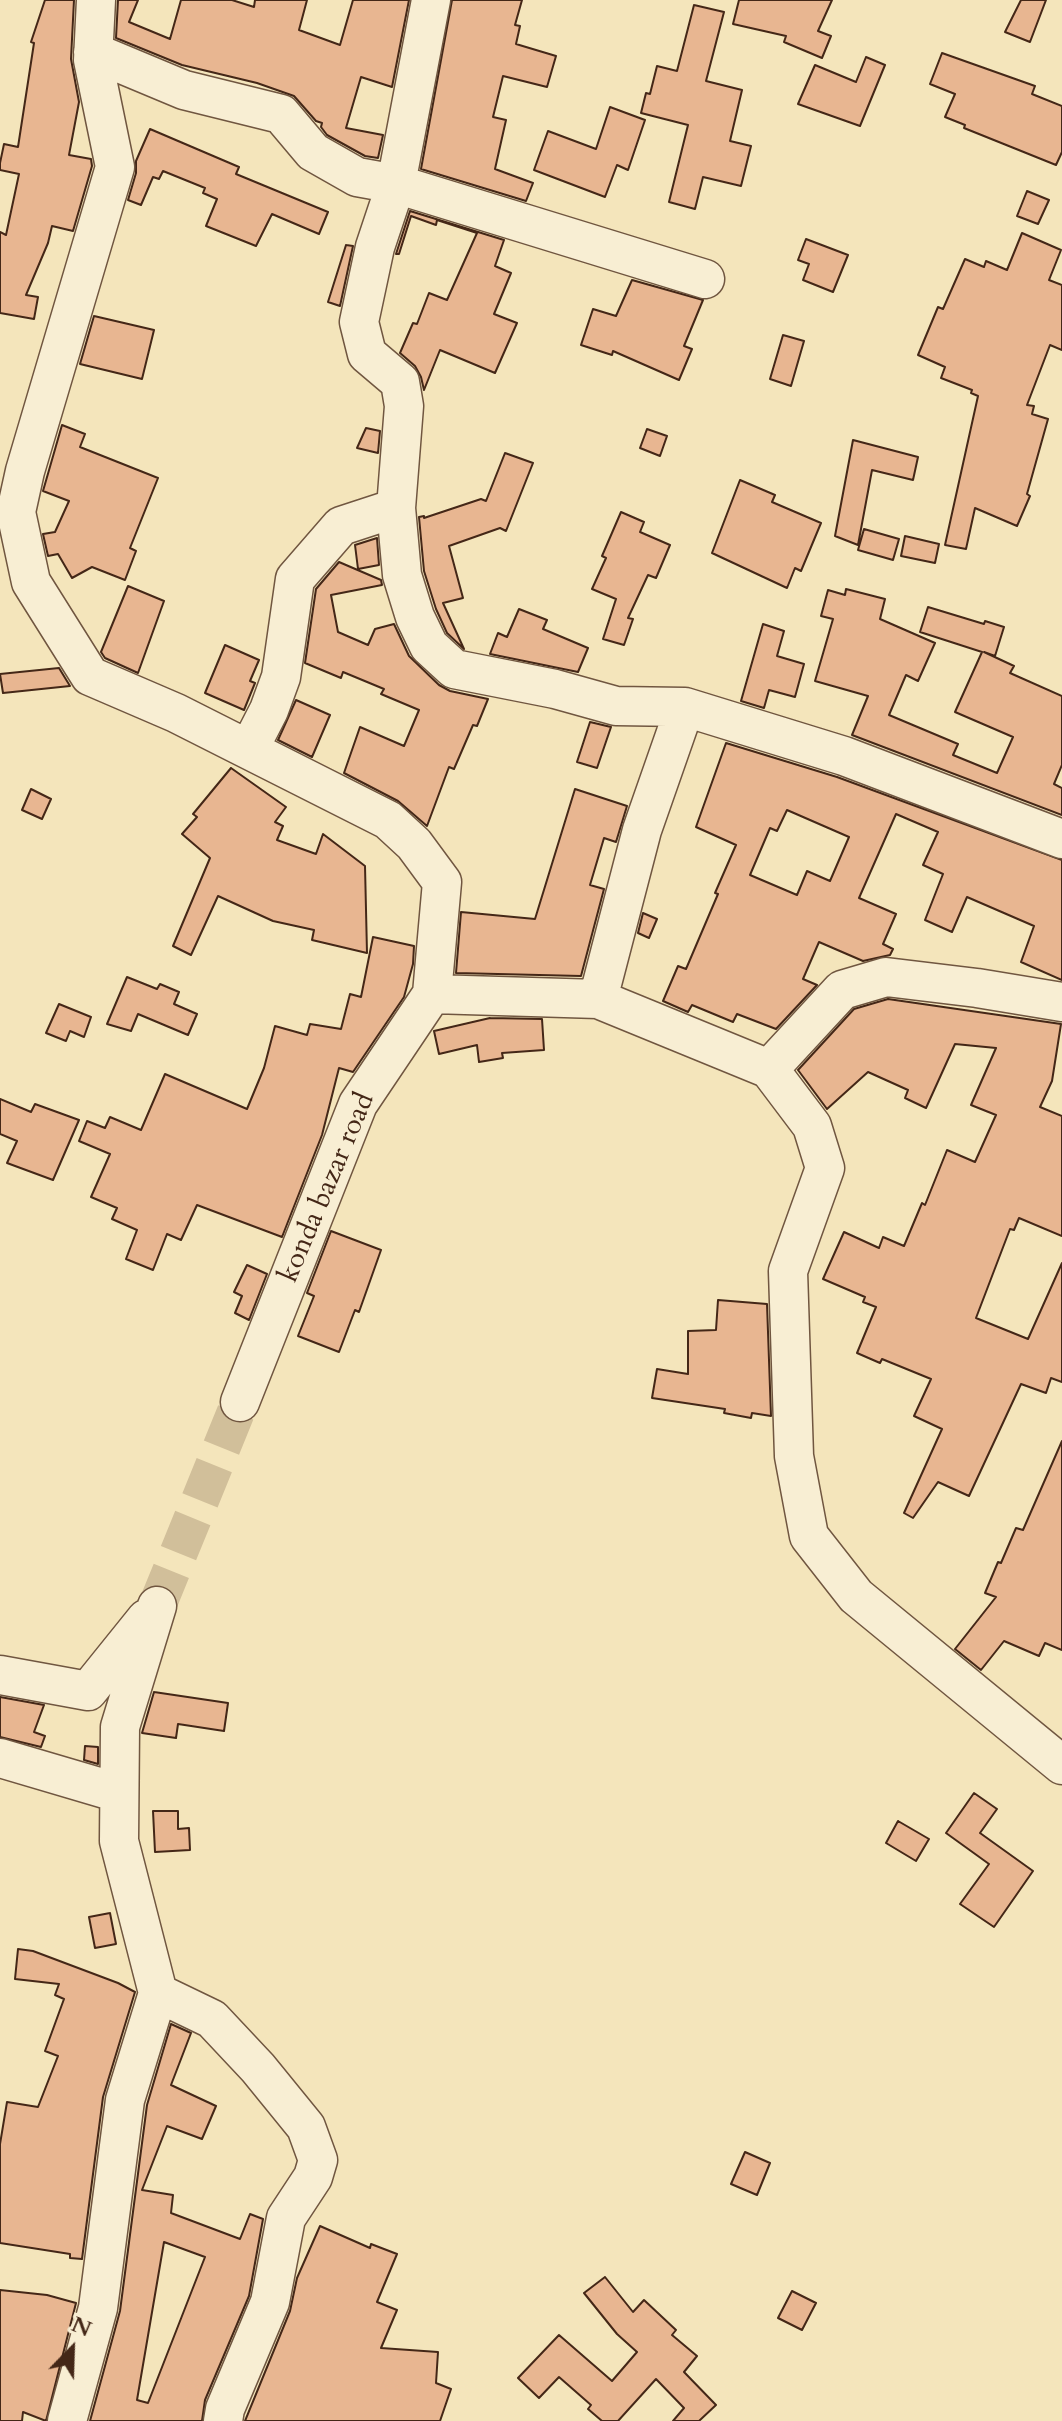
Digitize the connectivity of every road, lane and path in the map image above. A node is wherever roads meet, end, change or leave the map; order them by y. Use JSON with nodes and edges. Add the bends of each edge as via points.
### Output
{"nodes":[{"id":1,"x":96,"y":0,"type":"edge"},
{"id":2,"x":431,"y":0,"type":"edge"},
{"id":3,"x":93,"y":52,"type":"junction"},
{"id":4,"x":396,"y":184,"type":"junction"},
{"id":5,"x":705,"y":279,"type":"dead end"},
{"id":6,"x":396,"y":508,"type":"junction"},
{"id":7,"x":685,"y":707,"type":"junction"},
{"id":8,"x":249,"y":749,"type":"junction"},
{"id":9,"x":1062,"y":839,"type":"edge"},
{"id":10,"x":432,"y":994,"type":"junction"},
{"id":11,"x":598,"y":999,"type":"junction"},
{"id":12,"x":1062,"y":1002,"type":"edge"},
{"id":13,"x":769,"y":1069,"type":"junction"},
{"id":14,"x":240,"y":1402,"type":"tunnel mouth"},
{"id":15,"x":0,"y":1675,"type":"edge"},
{"id":16,"x":0,"y":1758,"type":"edge"},
{"id":17,"x":1062,"y":1765,"type":"edge"},
{"id":18,"x":119,"y":1793,"type":"junction"},
{"id":19,"x":158,"y":1993,"type":"junction"},
{"id":20,"x":67,"y":2421,"type":"edge"},
{"id":21,"x":223,"y":2421,"type":"edge"}],
"edges":[{"from":1,"to":3,"type":"street"},
{"from":2,"to":4,"type":"street"},
{"from":3,"to":4,"type":"street","via":[[184,90],[281,114],[313,152],[357,177]]},
{"from":3,"to":8,"type":"street","via":[[115,167],[16,512],[31,582],[90,676]]},
{"from":4,"to":5,"type":"street"},
{"from":4,"to":6,"type":"street","via":[[359,322],[367,354],[400,382],[404,406]]},
{"from":6,"to":7,"type":"street","via":[[402,575],[415,617],[429,646],[454,669],[616,706]]},
{"from":6,"to":8,"type":"street","via":[[341,526],[295,579],[281,677]]},
{"from":7,"to":9,"type":"street","via":[[844,756]]},
{"from":7,"to":11,"type":"street","via":[[642,830]]},
{"from":8,"to":10,"type":"street","via":[[388,820],[414,844],[442,882]]},
{"from":10,"to":11,"type":"street"},
{"from":10,"to":14,"type":"street","name":"konda bazar road","via":[[358,1104]]},
{"from":11,"to":13,"type":"street"},
{"from":12,"to":13,"type":"street","via":[[886,977],[842,990]]},
{"from":13,"to":17,"type":"street","via":[[812,1126],[825,1168],[788,1271],[794,1456],[809,1536],[856,1596]]},
{"from":15,"to":18,"type":"street","via":[[88,1691],[157,1606],[120,1727]]},
{"from":16,"to":18,"type":"street"},
{"from":18,"to":19,"type":"street","via":[[119,1841]]},
{"from":19,"to":20,"type":"street","via":[[125,2100],[98,2308]]},
{"from":19,"to":21,"type":"street","via":[[212,2019],[306,2127],[318,2160],[286,2218],[270,2302]]}]}
